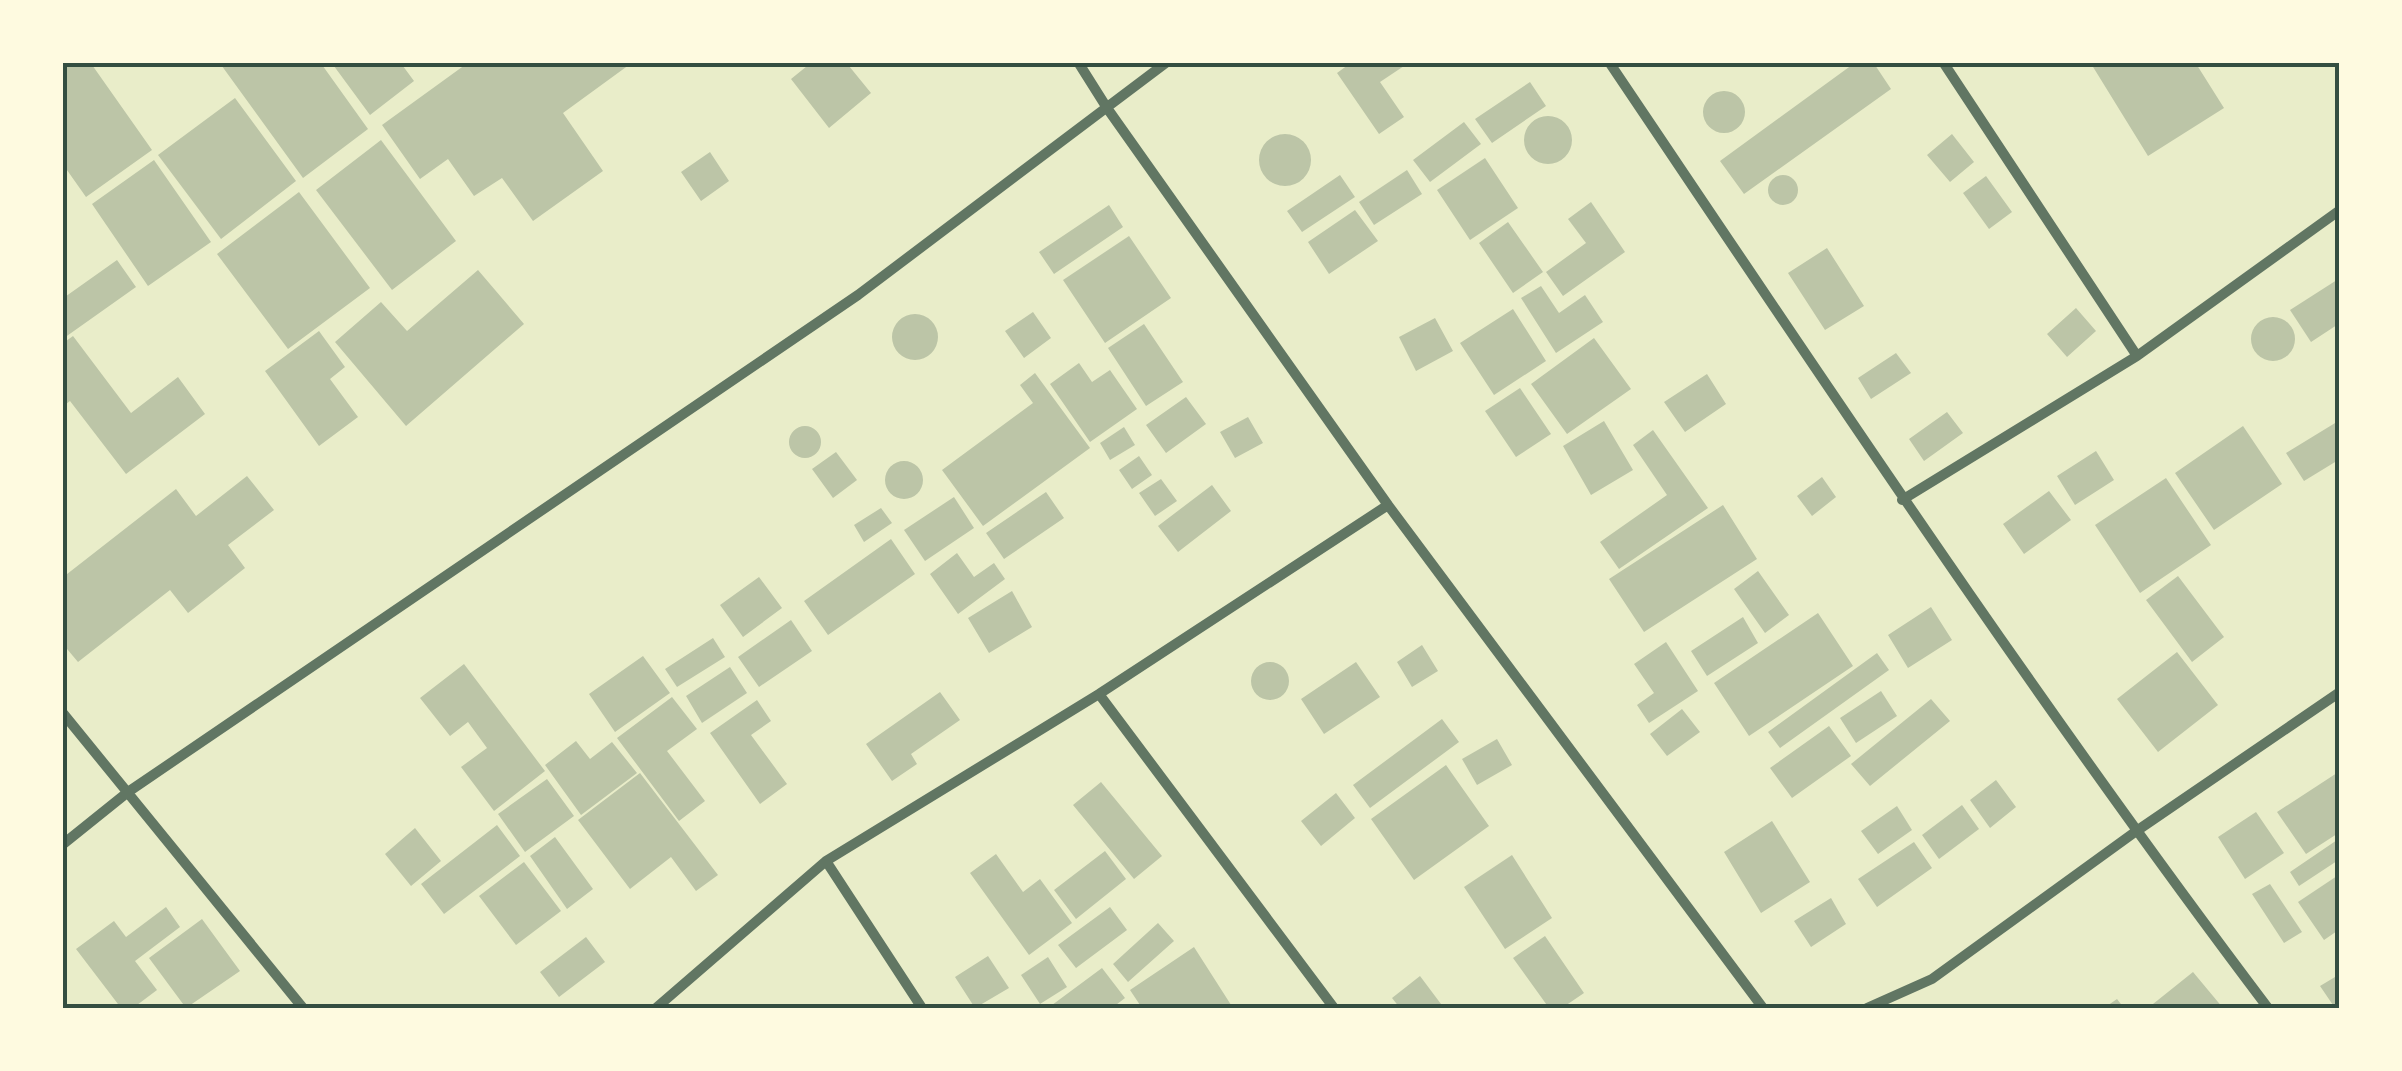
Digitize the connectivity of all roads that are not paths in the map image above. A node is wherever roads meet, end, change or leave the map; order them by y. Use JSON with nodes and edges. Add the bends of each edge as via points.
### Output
{"nodes":[{"id":1,"x":1078,"y":62,"type":"edge"},
{"id":2,"x":1167,"y":62,"type":"edge"},
{"id":3,"x":1609,"y":62,"type":"edge"},
{"id":4,"x":1942,"y":62,"type":"edge"},
{"id":5,"x":1107,"y":108,"type":"junction"},
{"id":6,"x":2340,"y":210,"type":"edge"},
{"id":7,"x":2137,"y":356,"type":"junction"},
{"id":8,"x":1902,"y":500,"type":"junction"},
{"id":9,"x":1388,"y":505,"type":"junction"},
{"id":10,"x":2340,"y":692,"type":"edge"},
{"id":11,"x":1099,"y":694,"type":"junction"},
{"id":12,"x":62,"y":712,"type":"edge"},
{"id":13,"x":128,"y":792,"type":"junction"},
{"id":14,"x":2135,"y":832,"type":"junction"},
{"id":15,"x":62,"y":844,"type":"edge"},
{"id":16,"x":826,"y":862,"type":"junction"},
{"id":17,"x":303,"y":1008,"type":"edge"},
{"id":18,"x":656,"y":1008,"type":"edge"},
{"id":19,"x":922,"y":1008,"type":"edge"},
{"id":20,"x":1334,"y":1008,"type":"edge"},
{"id":21,"x":1763,"y":1008,"type":"edge"},
{"id":22,"x":1867,"y":1008,"type":"edge"},
{"id":23,"x":2268,"y":1008,"type":"edge"}],
"edges":[{"from":1,"to":5,"type":"street"},
{"from":2,"to":5,"type":"street"},
{"from":3,"to":8,"type":"street"},
{"from":4,"to":7,"type":"street"},
{"from":5,"to":9,"type":"street"},
{"from":5,"to":13,"type":"street","via":[[858,295]]},
{"from":6,"to":7,"type":"street"},
{"from":7,"to":8,"type":"street"},
{"from":8,"to":14,"type":"street"},
{"from":9,"to":11,"type":"street"},
{"from":9,"to":21,"type":"street"},
{"from":10,"to":14,"type":"street"},
{"from":11,"to":16,"type":"street"},
{"from":11,"to":20,"type":"street"},
{"from":12,"to":13,"type":"street"},
{"from":13,"to":15,"type":"street"},
{"from":13,"to":17,"type":"street"},
{"from":14,"to":22,"type":"street","via":[[1932,980]]},
{"from":14,"to":23,"type":"street"},
{"from":16,"to":18,"type":"street"},
{"from":16,"to":19,"type":"street"}]}
